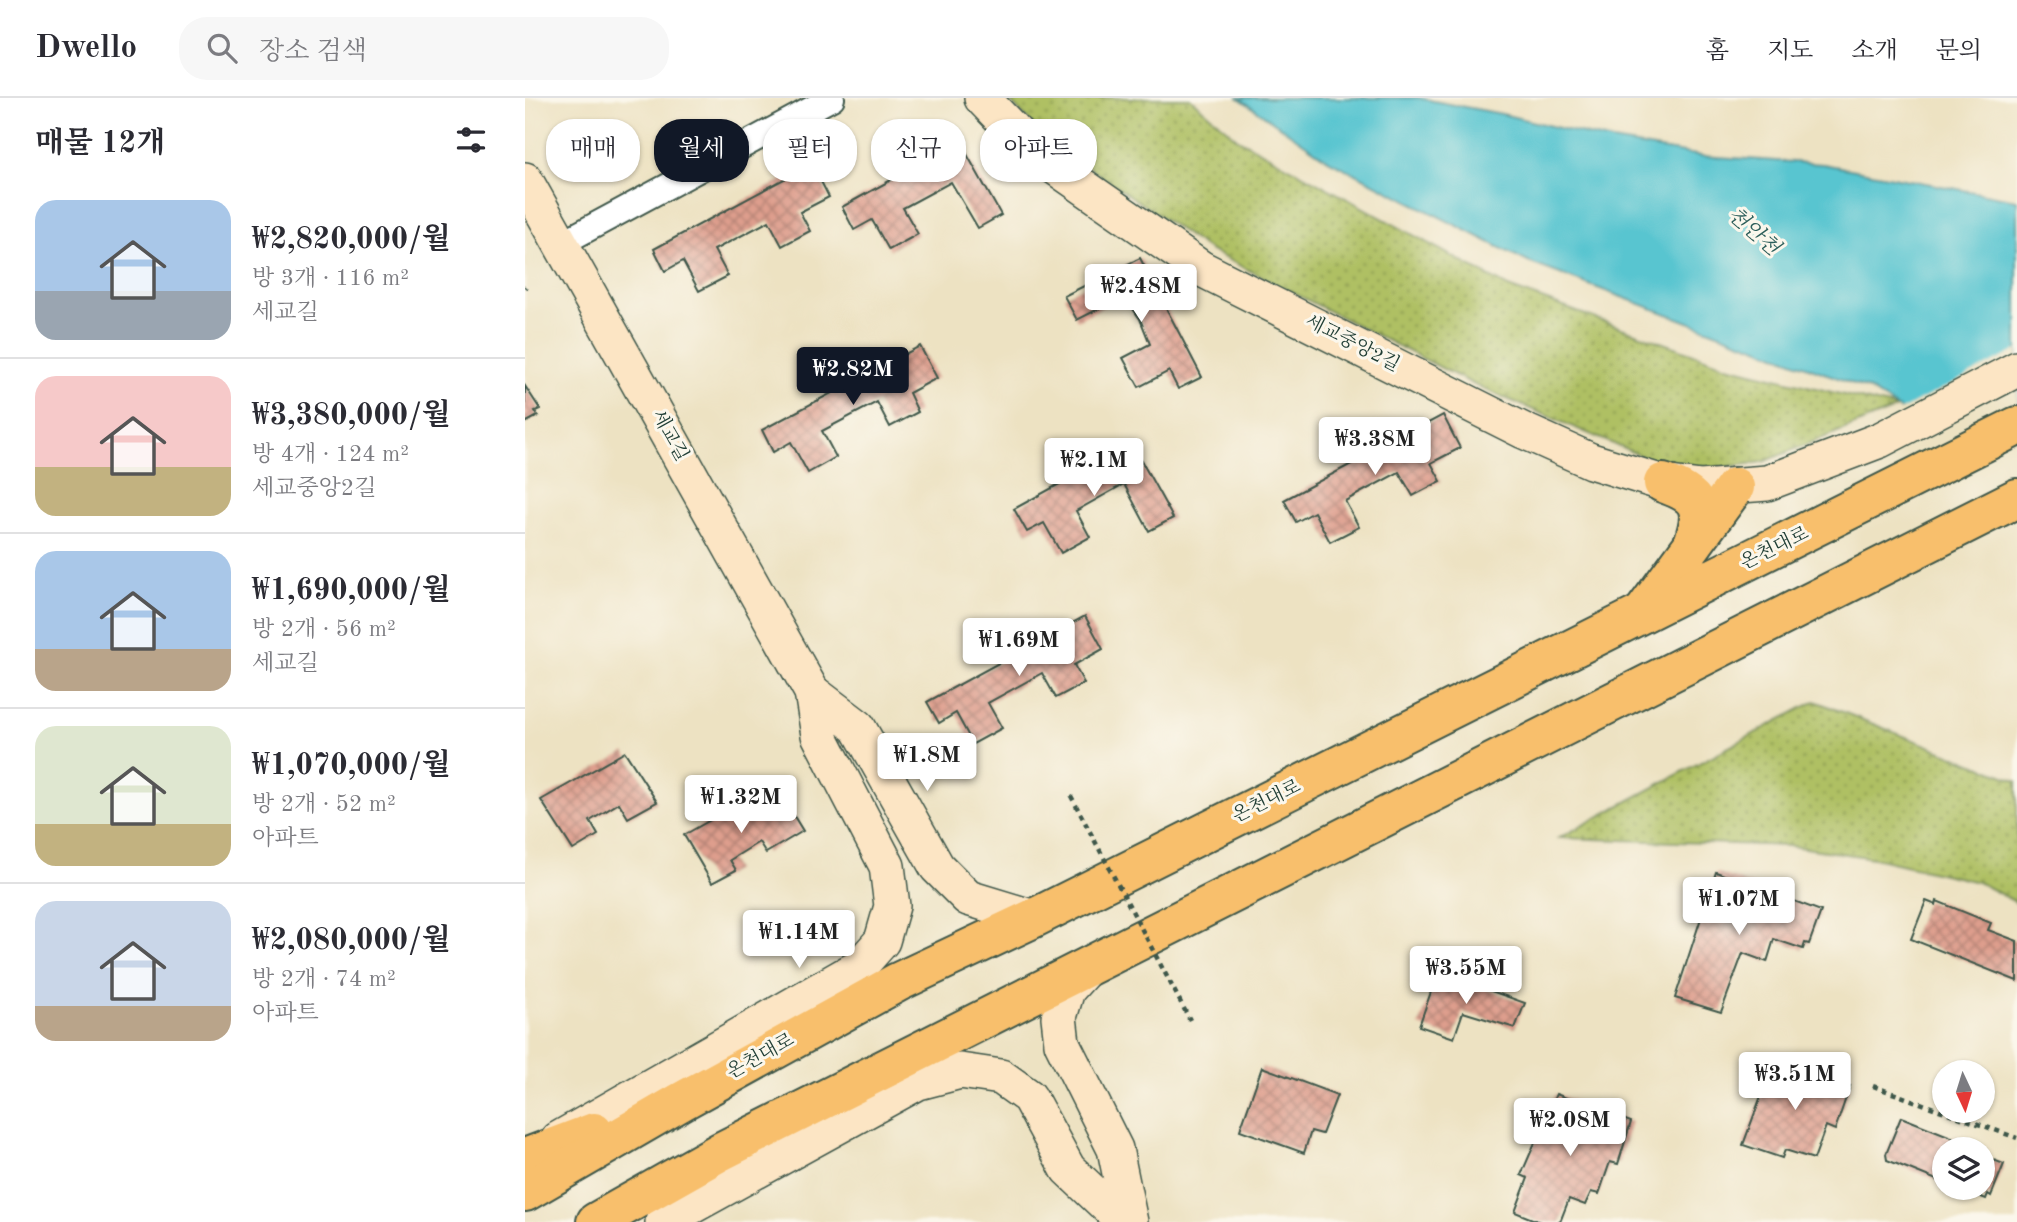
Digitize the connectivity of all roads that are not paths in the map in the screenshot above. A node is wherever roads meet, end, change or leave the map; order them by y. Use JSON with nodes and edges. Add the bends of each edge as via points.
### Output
{"nodes":[{"id":1,"x":831,"y":98,"type":"edge"},
{"id":2,"x":982,"y":98,"type":"edge"},
{"id":3,"x":525,"y":180,"type":"edge"},
{"id":4,"x":562,"y":243,"type":"junction"},
{"id":5,"x":2017,"y":369,"type":"edge"},
{"id":6,"x":2017,"y":426,"type":"edge"},
{"id":7,"x":1663,"y":483,"type":"junction"},
{"id":8,"x":1751,"y":485,"type":"junction"},
{"id":9,"x":2017,"y":498,"type":"edge"},
{"id":10,"x":1693,"y":544,"type":"junction"},
{"id":11,"x":1640,"y":617,"type":"junction"},
{"id":12,"x":812,"y":692,"type":"junction"},
{"id":13,"x":1034,"y":918,"type":"junction"},
{"id":14,"x":1085,"y":970,"type":"junction"},
{"id":15,"x":682,"y":1101,"type":"junction"},
{"id":16,"x":720,"y":1152,"type":"junction"},
{"id":17,"x":529,"y":1156,"type":"edge"},
{"id":18,"x":525,"y":1192,"type":"edge"},
{"id":19,"x":596,"y":1222,"type":"edge"},
{"id":20,"x":636,"y":1222,"type":"edge"},
{"id":21,"x":663,"y":1222,"type":"edge"},
{"id":22,"x":1124,"y":1222,"type":"edge"},
{"id":23,"x":1131,"y":1222,"type":"edge"}],
"edges":[{"from":1,"to":4,"type":"street"},
{"from":2,"to":7,"type":"street","name":"세교중앙2길","via":[[1035,153],[1202,269],[1524,430],[1591,461]]},
{"from":3,"to":4,"type":"street","name":"세교길"},
{"from":4,"to":12,"type":"street","name":"세교길"},
{"from":5,"to":8,"type":"street","via":[[1880,440]]},
{"from":6,"to":11,"type":"highway","name":"온천대로"},
{"from":7,"to":8,"type":"street","name":"세교중앙2길"},
{"from":7,"to":10,"type":"highway","via":[[1697,502],[1700,521]]},
{"from":8,"to":10,"type":"highway"},
{"from":9,"to":14,"type":"highway"},
{"from":10,"to":11,"type":"highway"},
{"from":11,"to":13,"type":"highway","name":"온천대로"},
{"from":12,"to":13,"type":"street","via":[[858,727],[937,867],[968,898]]},
{"from":12,"to":17,"type":"street","via":[[819,735],[887,866],[893,906],[882,941],[858,968]]},
{"from":13,"to":15,"type":"highway","name":"온천대로","via":[[898,982]]},
{"from":14,"to":16,"type":"highway"},
{"from":14,"to":23,"type":"street","via":[[1067,990],[1059,1017],[1062,1043],[1115,1149]]},
{"from":15,"to":17,"type":"highway"},
{"from":15,"to":18,"type":"highway","name":"온천대로"},
{"from":16,"to":19,"type":"highway"},
{"from":16,"to":20,"type":"highway"},
{"from":21,"to":22,"type":"street","via":[[918,1082],[960,1071],[1001,1077],[1029,1097],[1067,1169]]}]}
